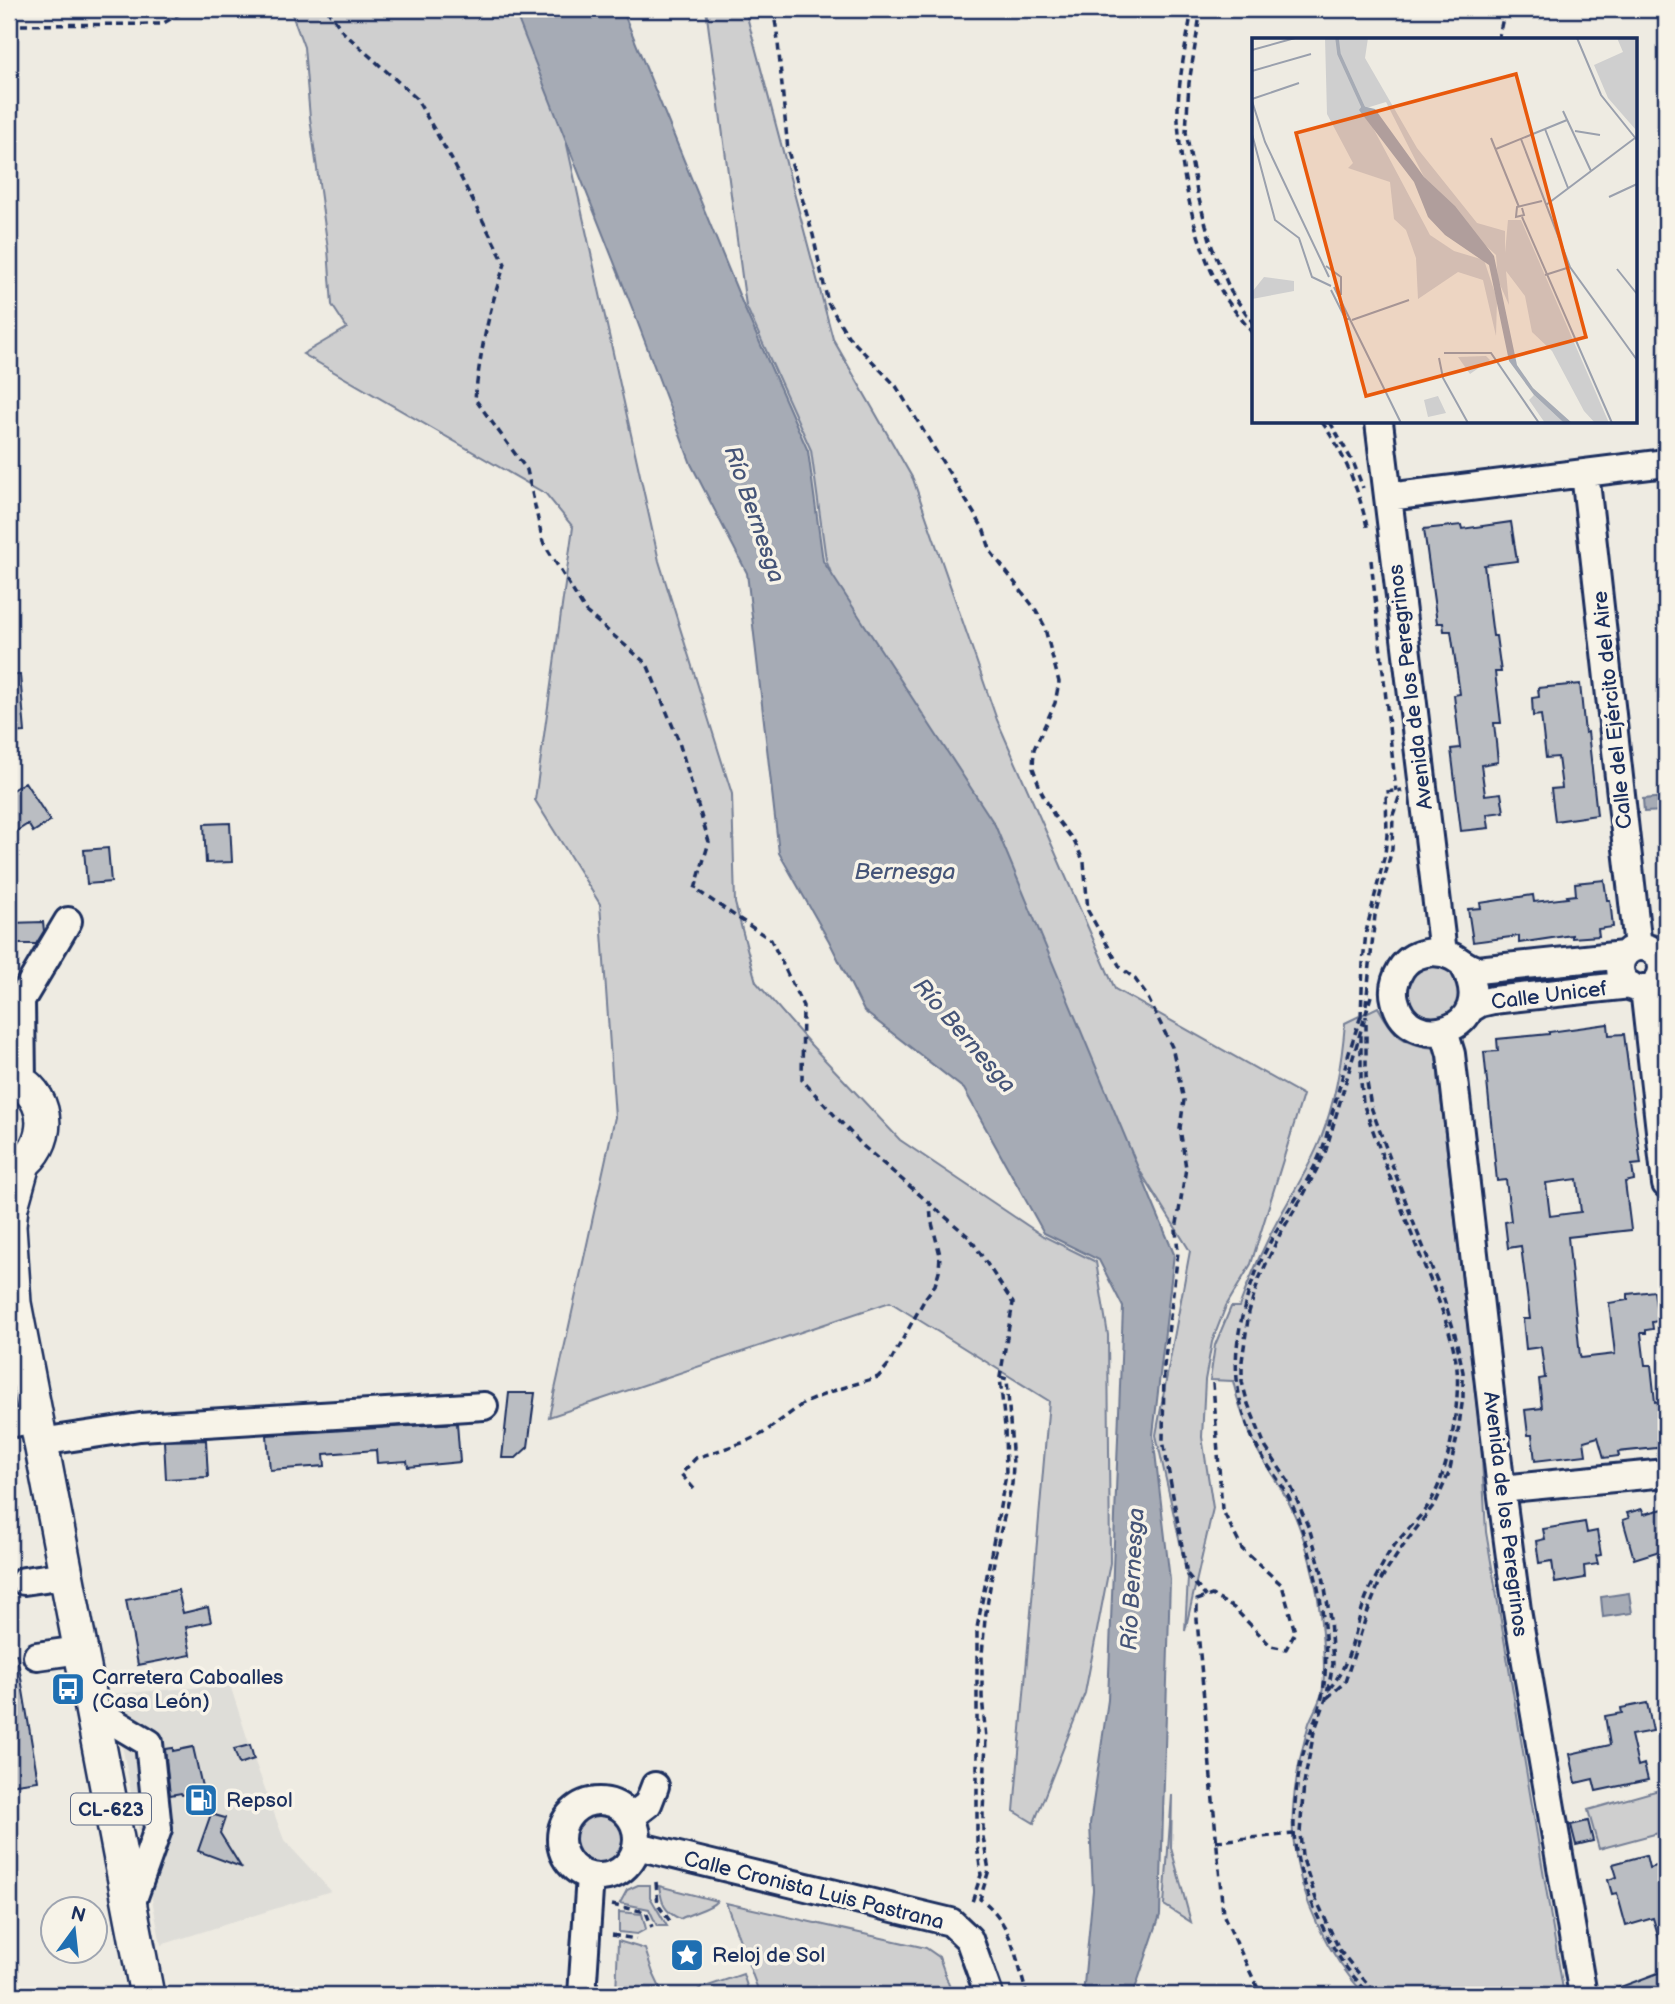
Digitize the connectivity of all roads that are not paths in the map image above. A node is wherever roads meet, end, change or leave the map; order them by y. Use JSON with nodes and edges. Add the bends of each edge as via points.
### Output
{"nodes":[{"id":1,"x":1379,"y":424,"type":"edge"},
{"id":2,"x":1666,"y":463,"type":"edge"},
{"id":3,"x":1585,"y":473,"type":"junction"},
{"id":4,"x":1377,"y":496,"type":"junction"},
{"id":5,"x":68,"y":921,"type":"dead end"},
{"id":6,"x":1645,"y":950,"type":"edge"},
{"id":7,"x":1453,"y":960,"type":"junction"},
{"id":8,"x":1650,"y":983,"type":"edge"},
{"id":9,"x":15,"y":1002,"type":"edge"},
{"id":10,"x":1470,"y":1009,"type":"junction"},
{"id":11,"x":1444,"y":1031,"type":"junction"},
{"id":12,"x":12,"y":1078,"type":"edge"},
{"id":13,"x":16,"y":1167,"type":"edge"},
{"id":14,"x":1666,"y":1184,"type":"edge"},
{"id":15,"x":11,"y":1295,"type":"edge"},
{"id":16,"x":484,"y":1406,"type":"dead end"},
{"id":17,"x":28,"y":1428,"type":"edge"},
{"id":18,"x":1666,"y":1473,"type":"edge"},
{"id":19,"x":1500,"y":1489,"type":"junction"},
{"id":20,"x":66,"y":1575,"type":"junction"},
{"id":21,"x":24,"y":1581,"type":"dead end"},
{"id":22,"x":80,"y":1650,"type":"junction"},
{"id":23,"x":37,"y":1656,"type":"dead end"},
{"id":24,"x":92,"y":1709,"type":"junction"},
{"id":25,"x":655,"y":1786,"type":"dead end"},
{"id":26,"x":631,"y":1817,"type":"junction"},
{"id":27,"x":637,"y":1846,"type":"junction"},
{"id":28,"x":590,"y":1876,"type":"junction"},
{"id":29,"x":130,"y":1908,"type":"junction"},
{"id":30,"x":146,"y":1995,"type":"edge"},
{"id":31,"x":582,"y":1995,"type":"edge"},
{"id":32,"x":989,"y":1995,"type":"edge"},
{"id":33,"x":1583,"y":1995,"type":"edge"}],
"edges":[{"from":1,"to":4,"type":"street","name":"Avenida de los Peregrinos"},
{"from":2,"to":3,"type":"street"},
{"from":3,"to":4,"type":"street"},
{"from":3,"to":6,"type":"street","name":"Calle del Ejército del Aire"},
{"from":4,"to":7,"type":"street","name":"Avenida de los Peregrinos"},
{"from":5,"to":9,"type":"street"},
{"from":6,"to":7,"type":"street","name":"Calle Unicef","via":[[1477,970]]},
{"from":6,"to":8,"type":"street","via":[[1656,954],[1661,966]]},
{"from":6,"to":8,"type":"street","via":[[1621,961],[1621,975]]},
{"from":7,"to":10,"type":"street","via":[[1472,979]]},
{"from":7,"to":11,"type":"street","via":[[1428,952],[1414,956],[1399,972],[1393,993],[1396,1007],[1415,1028]]},
{"from":8,"to":10,"type":"street","name":"Calle Unicef","via":[[1493,1000]]},
{"from":8,"to":14,"type":"street"},
{"from":9,"to":12,"type":"street"},
{"from":10,"to":11,"type":"street","via":[[1464,1019]]},
{"from":11,"to":19,"type":"street","name":"Avenida de los Peregrinos","via":[[1459,1117]]},
{"from":12,"to":13,"type":"main road","number":"CL-623","via":[[37,1100],[43,1127],[33,1154]]},
{"from":13,"to":15,"type":"main road","number":"CL-623","via":[[9,1226]]},
{"from":15,"to":17,"type":"main road","number":"CL-623"},
{"from":16,"to":17,"type":"street","via":[[140,1427]]},
{"from":17,"to":20,"type":"main road","number":"CL-623"},
{"from":18,"to":19,"type":"street"},
{"from":19,"to":33,"type":"street","name":"Avenida de los Peregrinos"},
{"from":20,"to":21,"type":"street"},
{"from":20,"to":22,"type":"main road","number":"CL-623"},
{"from":22,"to":23,"type":"street"},
{"from":22,"to":24,"type":"main road","number":"CL-623"},
{"from":24,"to":29,"type":"main road","number":"CL-623"},
{"from":24,"to":29,"type":"street","via":[[149,1743],[158,1829]]},
{"from":25,"to":26,"type":"street","via":[[648,1804]]},
{"from":26,"to":27,"type":"street"},
{"from":26,"to":28,"type":"street","via":[[609,1802],[596,1801],[572,1811],[564,1822],[562,1849],[577,1870]]},
{"from":27,"to":28,"type":"street","via":[[620,1871]]},
{"from":27,"to":32,"type":"street","name":"Calle Cronista Luis Pastrana","via":[[951,1922],[969,1939]]},
{"from":28,"to":31,"type":"street"},
{"from":29,"to":30,"type":"main road","number":"CL-623"}]}
